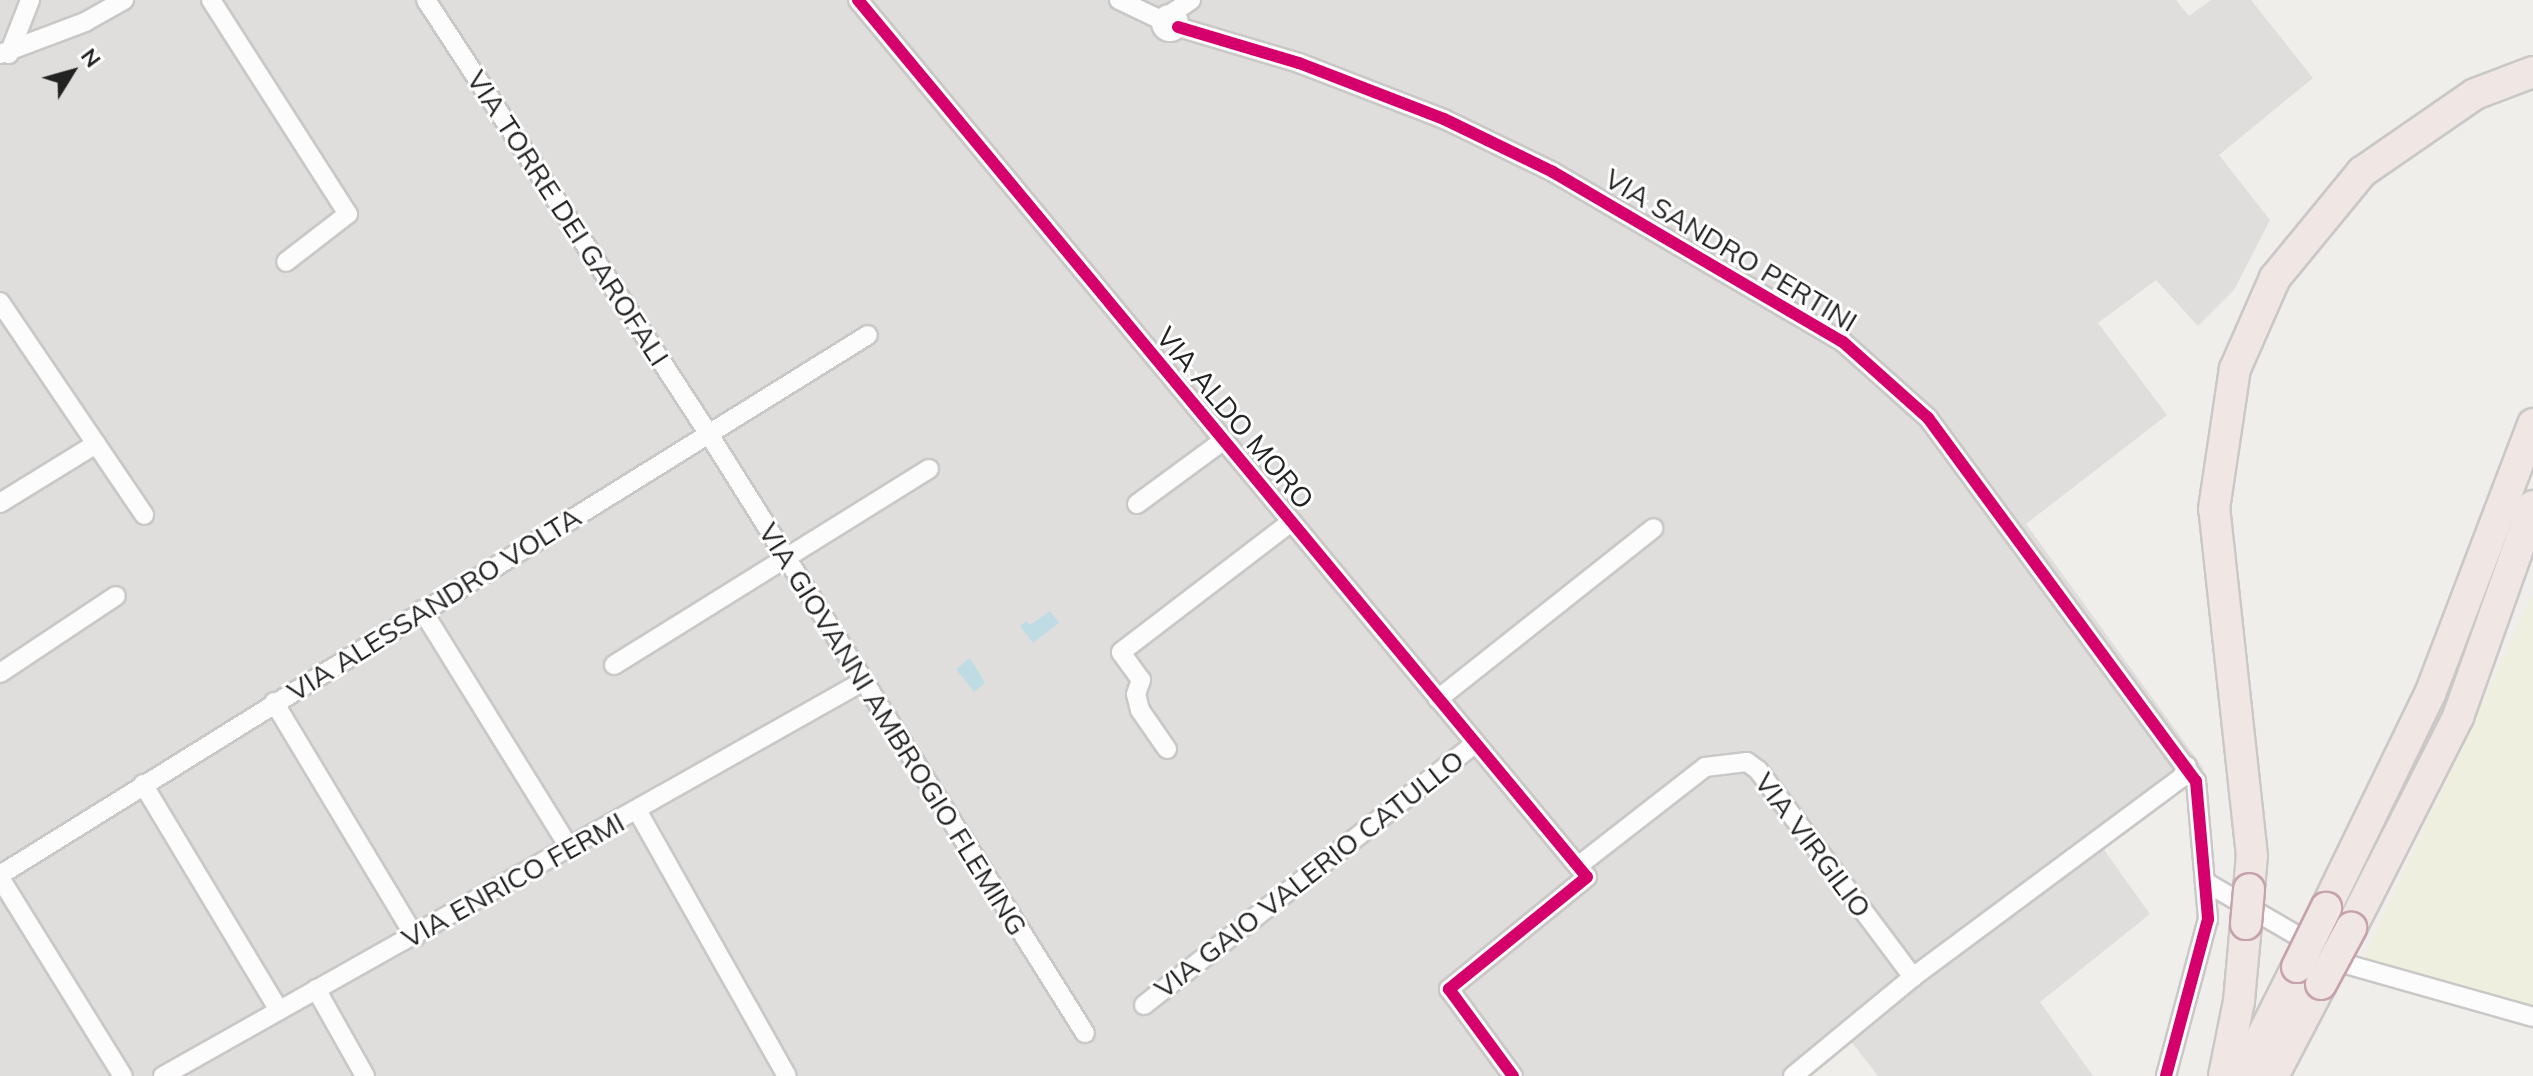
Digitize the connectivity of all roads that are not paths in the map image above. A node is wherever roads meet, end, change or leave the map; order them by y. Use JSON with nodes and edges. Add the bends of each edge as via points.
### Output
{"nodes":[{"id":1,"x":30,"y":0,"type":"edge"},
{"id":2,"x":124,"y":0,"type":"edge"},
{"id":3,"x":211,"y":0,"type":"edge"},
{"id":4,"x":426,"y":0,"type":"edge"},
{"id":5,"x":858,"y":0,"type":"edge"},
{"id":6,"x":1119,"y":0,"type":"edge"},
{"id":7,"x":1178,"y":14,"type":"edge"},
{"id":8,"x":7,"y":49,"type":"edge"},
{"id":9,"x":0,"y":66,"type":"edge"},
{"id":10,"x":2533,"y":72,"type":"edge"},
{"id":11,"x":286,"y":262,"type":"dead end"},
{"id":12,"x":0,"y":302,"type":"edge"},
{"id":13,"x":868,"y":335,"type":"dead end"},
{"id":14,"x":2533,"y":424,"type":"edge"},
{"id":15,"x":710,"y":436,"type":"junction"},
{"id":16,"x":1224,"y":440,"type":"junction"},
{"id":17,"x":96,"y":444,"type":"junction"},
{"id":18,"x":929,"y":469,"type":"dead end"},
{"id":19,"x":0,"y":503,"type":"edge"},
{"id":20,"x":1137,"y":504,"type":"dead end"},
{"id":21,"x":2533,"y":506,"type":"edge"},
{"id":22,"x":144,"y":515,"type":"dead end"},
{"id":23,"x":1291,"y":522,"type":"junction"},
{"id":24,"x":1654,"y":528,"type":"dead end"},
{"id":25,"x":2533,"y":537,"type":"edge"},
{"id":26,"x":786,"y":560,"type":"junction"},
{"id":27,"x":2508,"y":576,"type":"junction"},
{"id":28,"x":116,"y":596,"type":"dead end"},
{"id":29,"x":422,"y":610,"type":"junction"},
{"id":30,"x":614,"y":665,"type":"dead end"},
{"id":31,"x":0,"y":673,"type":"edge"},
{"id":32,"x":862,"y":682,"type":"junction"},
{"id":33,"x":1438,"y":699,"type":"junction"},
{"id":34,"x":274,"y":702,"type":"junction"},
{"id":35,"x":1474,"y":744,"type":"junction"},
{"id":36,"x":1167,"y":749,"type":"dead end"},
{"id":37,"x":2187,"y":766,"type":"junction"},
{"id":38,"x":143,"y":784,"type":"junction"},
{"id":39,"x":637,"y":810,"type":"junction"},
{"id":40,"x":570,"y":849,"type":"junction"},
{"id":41,"x":1578,"y":866,"type":"junction"},
{"id":42,"x":0,"y":876,"type":"edge"},
{"id":43,"x":2207,"y":883,"type":"junction"},
{"id":44,"x":415,"y":937,"type":"junction"},
{"id":45,"x":2309,"y":975,"type":"junction"},
{"id":46,"x":1913,"y":977,"type":"junction"},
{"id":47,"x":316,"y":989,"type":"junction"},
{"id":48,"x":1144,"y":1005,"type":"dead end"},
{"id":49,"x":279,"y":1010,"type":"junction"},
{"id":50,"x":2533,"y":1017,"type":"edge"},
{"id":51,"x":1081,"y":1027,"type":"dead end"},
{"id":52,"x":123,"y":1076,"type":"edge"},
{"id":53,"x":163,"y":1076,"type":"edge"},
{"id":54,"x":365,"y":1076,"type":"edge"},
{"id":55,"x":787,"y":1076,"type":"edge"},
{"id":56,"x":1513,"y":1076,"type":"edge"},
{"id":57,"x":1793,"y":1076,"type":"edge"},
{"id":58,"x":2166,"y":1076,"type":"edge"},
{"id":59,"x":2224,"y":1076,"type":"edge"},
{"id":60,"x":2242,"y":1076,"type":"edge"},
{"id":61,"x":2273,"y":1076,"type":"edge"}],
"edges":[{"from":1,"to":8,"type":"street"},
{"from":2,"to":8,"type":"street","via":[[58,33]]},
{"from":3,"to":11,"type":"street","via":[[348,214]]},
{"from":4,"to":15,"type":"street","name":"VIA TORRE DEI GAROFALI"},
{"from":5,"to":16,"type":"street","name":"VIA ALDO MORO"},
{"from":6,"to":7,"type":"street","name":"VIA SANDRO PERTINI"},
{"from":7,"to":37,"type":"street","name":"VIA SANDRO PERTINI","via":[[1444,119],[1675,240],[1843,342],[1905,394],[1946,439]]},
{"from":8,"to":9,"type":"street"},
{"from":10,"to":59,"type":"highway","bridge":true,"via":[[2475,94],[2362,172],[2275,278],[2235,369],[2214,509],[2252,856],[2239,1001]]},
{"from":12,"to":17,"type":"street"},
{"from":13,"to":15,"type":"street","name":"VIA ALESSANDRO VOLTA"},
{"from":14,"to":45,"type":"highway","bridge":true,"via":[[2430,694],[2326,908]]},
{"from":15,"to":26,"type":"street","name":"VIA GIOVANNI AMBROGIO FLEMING"},
{"from":15,"to":29,"type":"street","name":"VIA ALESSANDRO VOLTA"},
{"from":16,"to":20,"type":"street"},
{"from":16,"to":23,"type":"street","name":"VIA ALDO MORO"},
{"from":17,"to":19,"type":"street"},
{"from":17,"to":22,"type":"street"},
{"from":18,"to":26,"type":"street"},
{"from":21,"to":27,"type":"highway"},
{"from":23,"to":33,"type":"street","name":"VIA ALDO MORO"},
{"from":23,"to":36,"type":"street","via":[[1121,652],[1141,680],[1136,694],[1140,710]]},
{"from":24,"to":33,"type":"street"},
{"from":25,"to":27,"type":"highway"},
{"from":26,"to":30,"type":"street"},
{"from":26,"to":32,"type":"street","name":"VIA GIOVANNI AMBROGIO FLEMING"},
{"from":27,"to":45,"type":"highway","bridge":true,"via":[[2458,717],[2351,928]]},
{"from":28,"to":31,"type":"street"},
{"from":29,"to":34,"type":"street","name":"VIA ALESSANDRO VOLTA"},
{"from":29,"to":40,"type":"street"},
{"from":32,"to":39,"type":"street","name":"VIA ENRICO FERMI"},
{"from":32,"to":51,"type":"street","name":"VIA GIOVANNI AMBROGIO FLEMING"},
{"from":33,"to":35,"type":"street","name":"VIA ALDO MORO"},
{"from":34,"to":38,"type":"street","name":"VIA ALESSANDRO VOLTA"},
{"from":34,"to":44,"type":"street"},
{"from":35,"to":41,"type":"street","name":"VIA ALDO MORO"},
{"from":35,"to":48,"type":"street","name":"VIA GAIO VALERIO CATULLO"},
{"from":37,"to":43,"type":"street","name":"VIA SANDRO PERTINI","via":[[2200,793]]},
{"from":37,"to":46,"type":"street","via":[[2182,777]]},
{"from":38,"to":42,"type":"street","name":"VIA ALESSANDRO VOLTA"},
{"from":38,"to":49,"type":"street"},
{"from":39,"to":40,"type":"street","name":"VIA ENRICO FERMI"},
{"from":39,"to":55,"type":"street"},
{"from":40,"to":44,"type":"street","name":"VIA ENRICO FERMI"},
{"from":41,"to":46,"type":"street","name":"VIA VIRGILIO","via":[[1705,767],[1747,762]]},
{"from":41,"to":56,"type":"street","via":[[1586,883],[1449,989]]},
{"from":42,"to":52,"type":"street"},
{"from":43,"to":50,"type":"street","via":[[2346,964]]},
{"from":43,"to":58,"type":"street","name":"VIA SANDRO PERTINI","via":[[2208,919]]},
{"from":44,"to":47,"type":"street","name":"VIA ENRICO FERMI"},
{"from":45,"to":60,"type":"highway"},
{"from":45,"to":61,"type":"highway"},
{"from":46,"to":57,"type":"street"},
{"from":47,"to":49,"type":"street","name":"VIA ENRICO FERMI"},
{"from":47,"to":54,"type":"street"},
{"from":49,"to":53,"type":"street","name":"VIA ENRICO FERMI"}]}
